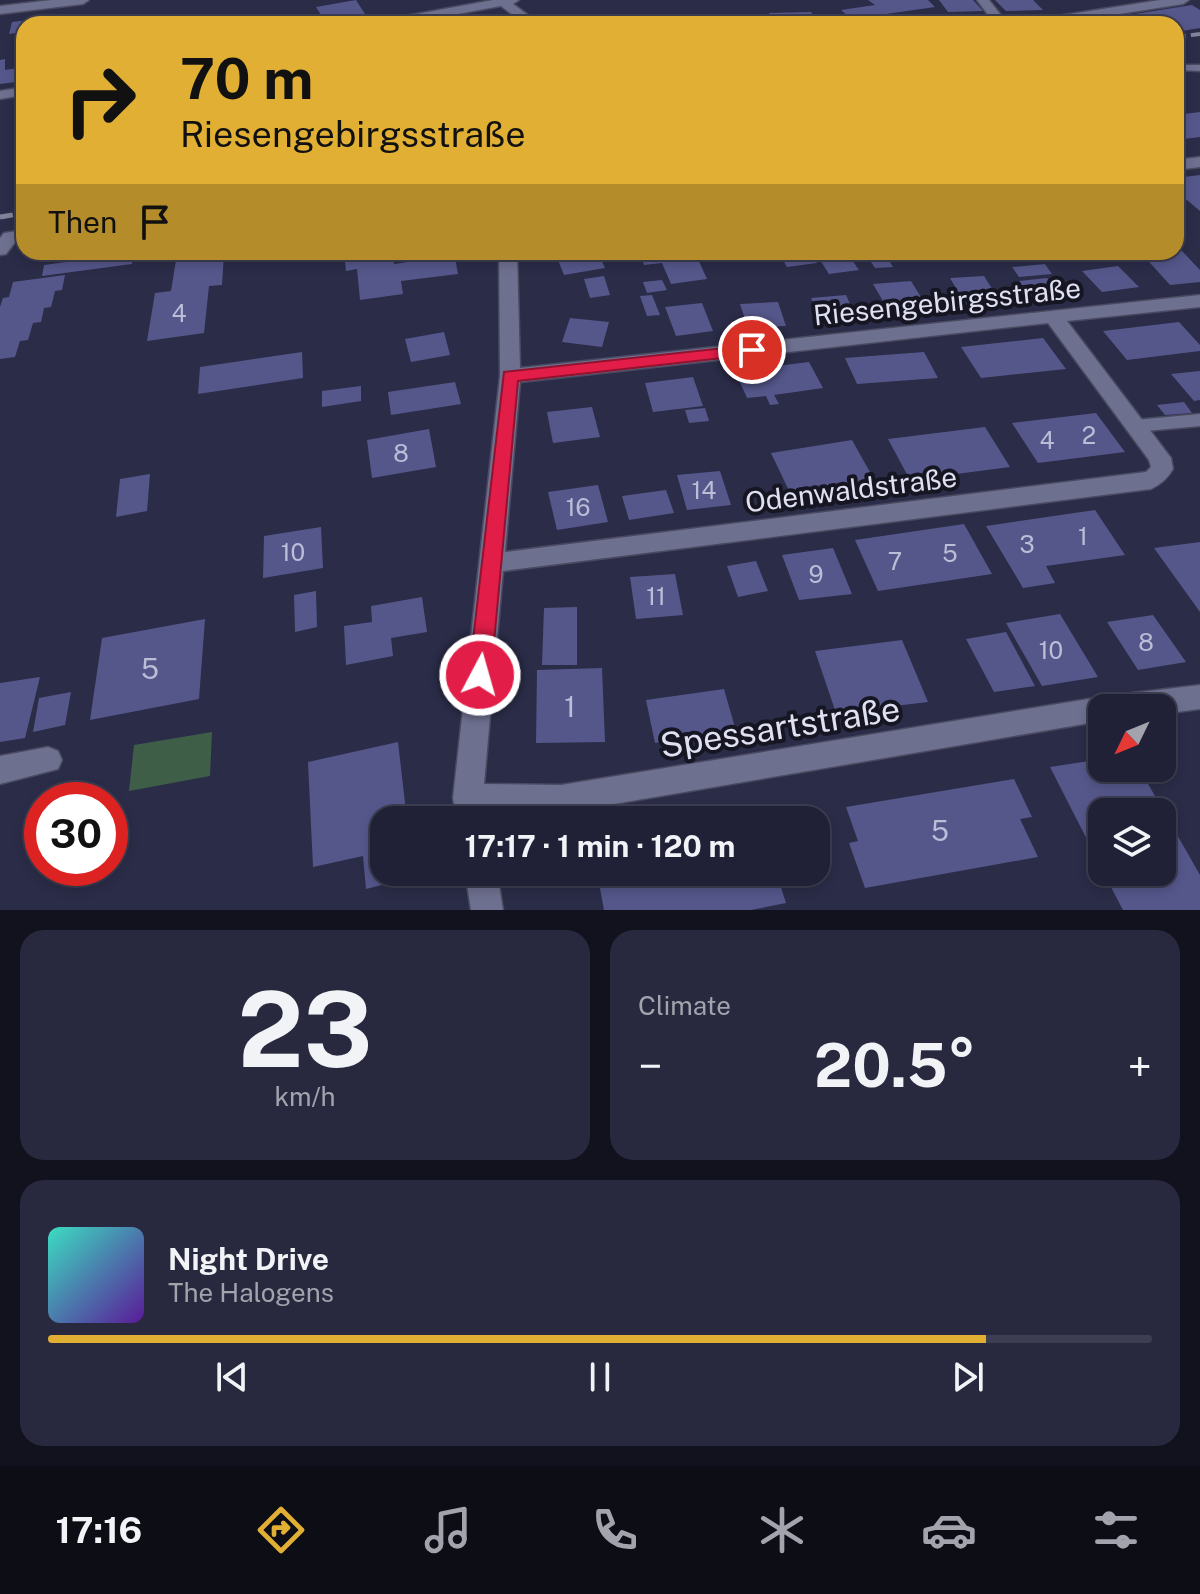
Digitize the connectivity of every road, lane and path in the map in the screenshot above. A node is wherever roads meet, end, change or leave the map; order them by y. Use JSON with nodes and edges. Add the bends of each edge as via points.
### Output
{"nodes":[{"id":1,"x":83,"y":0,"type":"edge"},
{"id":2,"x":983,"y":0,"type":"edge"},
{"id":3,"x":1183,"y":0,"type":"edge"},
{"id":4,"x":508,"y":1,"type":"edge"},
{"id":5,"x":0,"y":10,"type":"edge"},
{"id":6,"x":427,"y":16,"type":"edge"},
{"id":7,"x":522,"y":16,"type":"edge"},
{"id":8,"x":996,"y":16,"type":"edge"},
{"id":9,"x":1082,"y":16,"type":"edge"},
{"id":10,"x":1184,"y":68,"type":"dead end"},
{"id":11,"x":1200,"y":68,"type":"edge"},
{"id":12,"x":508,"y":260,"type":"edge"},
{"id":13,"x":1200,"y":301,"type":"edge"},
{"id":14,"x":1054,"y":318,"type":"junction"},
{"id":15,"x":510,"y":376,"type":"junction"},
{"id":16,"x":1200,"y":420,"type":"edge"},
{"id":17,"x":1135,"y":426,"type":"junction"},
{"id":18,"x":491,"y":563,"type":"junction"},
{"id":19,"x":1200,"y":697,"type":"edge"},
{"id":20,"x":1176,"y":700,"type":"edge"},
{"id":21,"x":1088,"y":711,"type":"edge"},
{"id":22,"x":48,"y":760,"type":"dead end"},
{"id":23,"x":0,"y":770,"type":"edge"},
{"id":24,"x":470,"y":806,"type":"edge"},
{"id":25,"x":497,"y":806,"type":"edge"},
{"id":26,"x":483,"y":886,"type":"edge"},
{"id":27,"x":487,"y":910,"type":"edge"}],
"edges":[{"from":1,"to":5,"type":"street"},
{"from":2,"to":8,"type":"street"},
{"from":3,"to":9,"type":"street"},
{"from":4,"to":6,"type":"street"},
{"from":4,"to":7,"type":"street"},
{"from":10,"to":11,"type":"lane"},
{"from":12,"to":15,"type":"street"},
{"from":13,"to":14,"type":"street","name":"Riesengebirgsstraße"},
{"from":14,"to":15,"type":"street","name":"Riesengebirgsstraße"},
{"from":14,"to":17,"type":"street","name":"Odenwaldstraße"},
{"from":15,"to":18,"type":"street"},
{"from":16,"to":17,"type":"lane"},
{"from":17,"to":18,"type":"street","name":"Odenwaldstraße","via":[[1160,458],[1162,469],[1143,483]]},
{"from":18,"to":24,"type":"street"},
{"from":19,"to":20,"type":"street","name":"Spessartstraße"},
{"from":21,"to":25,"type":"street","name":"Spessartstraße"},
{"from":22,"to":23,"type":"street"},
{"from":26,"to":27,"type":"street"}]}
